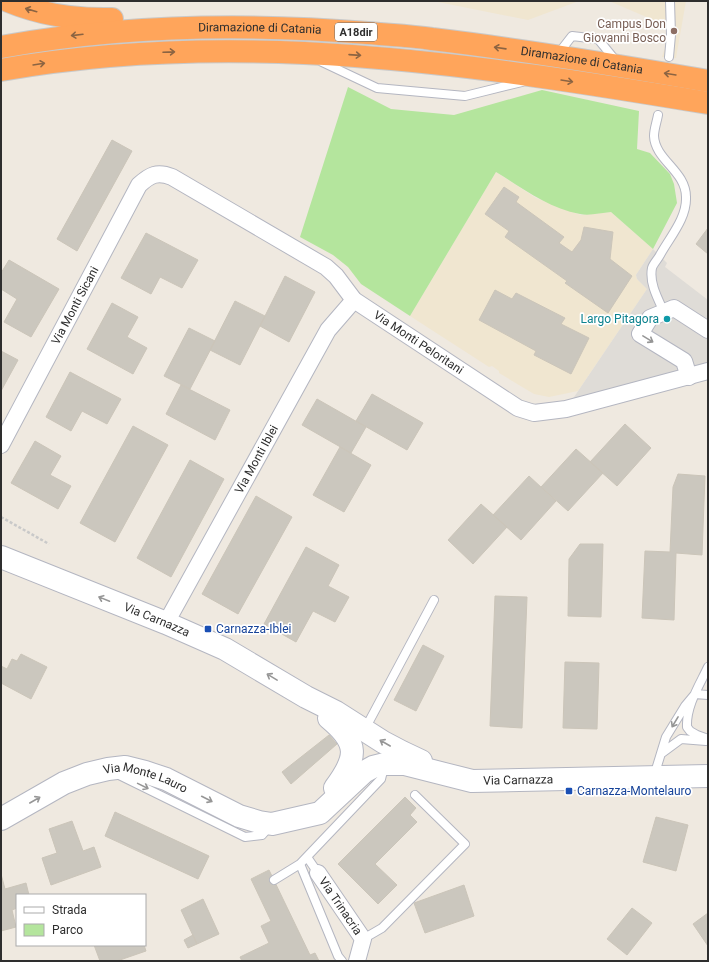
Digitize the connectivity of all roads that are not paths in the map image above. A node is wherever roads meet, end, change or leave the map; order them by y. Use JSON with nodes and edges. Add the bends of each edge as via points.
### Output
{"nodes":[{"id":1,"x":8,"y":1,"type":"edge"},
{"id":2,"x":670,"y":1,"type":"edge"},
{"id":3,"x":431,"y":39,"type":"junction"},
{"id":4,"x":1,"y":47,"type":"edge"},
{"id":5,"x":301,"y":52,"type":"junction"},
{"id":6,"x":669,"y":57,"type":"dead end"},
{"id":7,"x":1,"y":70,"type":"edge"},
{"id":8,"x":544,"y":77,"type":"junction"},
{"id":9,"x":708,"y":80,"type":"edge"},
{"id":10,"x":708,"y":103,"type":"edge"},
{"id":11,"x":658,"y":115,"type":"dead end"},
{"id":12,"x":156,"y":174,"type":"joint"},
{"id":13,"x":354,"y":300,"type":"junction"},
{"id":14,"x":664,"y":312,"type":"junction"},
{"id":15,"x":708,"y":330,"type":"edge"},
{"id":16,"x":708,"y":371,"type":"edge"},
{"id":17,"x":689,"y":377,"type":"junction"},
{"id":18,"x":1,"y":445,"type":"edge"},
{"id":19,"x":1,"y":557,"type":"edge"},
{"id":20,"x":434,"y":600,"type":"dead end"},
{"id":21,"x":166,"y":623,"type":"junction"},
{"id":22,"x":708,"y":667,"type":"edge"},
{"id":23,"x":695,"y":694,"type":"junction"},
{"id":24,"x":708,"y":695,"type":"edge"},
{"id":25,"x":306,"y":697,"type":"junction"},
{"id":26,"x":364,"y":730,"type":"junction"},
{"id":27,"x":708,"y":740,"type":"edge"},
{"id":28,"x":662,"y":753,"type":"junction"},
{"id":29,"x":385,"y":764,"type":"junction"},
{"id":30,"x":708,"y":776,"type":"edge"},
{"id":31,"x":653,"y":777,"type":"junction"},
{"id":32,"x":472,"y":782,"type":"junction"},
{"id":33,"x":415,"y":795,"type":"dead end"},
{"id":34,"x":1,"y":819,"type":"edge"},
{"id":35,"x":294,"y":819,"type":"junction"},
{"id":36,"x":307,"y":857,"type":"junction"},
{"id":37,"x":300,"y":864,"type":"junction"},
{"id":38,"x":318,"y":873,"type":"joint"},
{"id":39,"x":274,"y":880,"type":"dead end"},
{"id":40,"x":364,"y":939,"type":"junction"},
{"id":41,"x":342,"y":961,"type":"edge"},
{"id":42,"x":357,"y":961,"type":"edge"}],
"edges":[{"from":3,"to":1,"type":"highway","one_way":true,"via":[[311,17],[199,15],[91,20],[48,15]]},
{"from":2,"to":6,"type":"lane","via":[[672,35]]},
{"from":3,"to":4,"type":"highway","name":"Diramazione di Catania","number":"A18dir","one_way":true,"via":[[329,30],[214,27],[93,33]]},
{"from":9,"to":3,"type":"highway","name":"Diramazione di Catania","number":"A18dir","one_way":true},
{"from":7,"to":5,"type":"highway","name":"Diramazione di Catania","number":"A18dir","one_way":true,"via":[[101,56],[155,52]]},
{"from":5,"to":8,"type":"highway","name":"Diramazione di Catania","number":"A18dir","one_way":true,"via":[[394,58]]},
{"from":5,"to":8,"type":"lane","via":[[377,88],[465,96]]},
{"from":8,"to":10,"type":"highway","name":"Diramazione di Catania","number":"A18dir","one_way":true},
{"from":11,"to":14,"type":"lane","via":[[654,132],[656,146],[680,175],[686,196],[685,209],[679,223],[652,268],[652,283]]},
{"from":12,"to":13,"type":"street","name":"Via Monti Peloritani","via":[[172,177],[326,267]]},
{"from":12,"to":18,"type":"street","name":"Via Monti Sicani","via":[[138,185]]},
{"from":13,"to":17,"type":"street","name":"Via Monti Peloritani","via":[[518,408],[534,413],[566,409]]},
{"from":13,"to":21,"type":"street","name":"Via Monti Iblei","via":[[328,330]]},
{"from":14,"to":15,"type":"street","via":[[674,308]]},
{"from":14,"to":17,"type":"street","one_way":true,"via":[[650,318],[640,334],[684,361]]},
{"from":16,"to":17,"type":"street","name":"Via Monti Peloritani"},
{"from":21,"to":19,"type":"main road","name":"Via Carnazza","one_way":true},
{"from":20,"to":26,"type":"lane"},
{"from":25,"to":21,"type":"main road","name":"Via Carnazza","one_way":true,"via":[[225,649]]},
{"from":22,"to":23,"type":"lane"},
{"from":23,"to":24,"type":"lane"},
{"from":23,"to":27,"type":"lane","via":[[688,711],[687,727]]},
{"from":23,"to":28,"type":"lane","one_way":true,"via":[[666,737]]},
{"from":25,"to":26,"type":"main road"},
{"from":25,"to":35,"type":"main road","via":[[342,729],[348,737],[352,756],[350,766],[334,789]]},
{"from":32,"to":26,"type":"main road","one_way":true,"via":[[402,752]]},
{"from":27,"to":28,"type":"lane","via":[[681,739]]},
{"from":28,"to":31,"type":"lane"},
{"from":29,"to":32,"type":"main road","name":"Via Monte Lauro","via":[[405,764]]},
{"from":29,"to":35,"type":"main road","name":"Via Monte Lauro","via":[[364,772],[320,813]]},
{"from":29,"to":36,"type":"lane","via":[[381,779]]},
{"from":30,"to":31,"type":"main road","name":"Via Carnazza"},
{"from":31,"to":32,"type":"main road","name":"Via Carnazza"},
{"from":33,"to":40,"type":"lane","via":[[466,844],[382,928]]},
{"from":34,"to":35,"type":"main road","name":"Via Monte Lauro","one_way":true,"via":[[64,783],[87,774],[125,767],[166,778],[240,816],[259,822],[272,824]]},
{"from":36,"to":37,"type":"lane"},
{"from":36,"to":38,"type":"lane"},
{"from":37,"to":39,"type":"lane"},
{"from":37,"to":41,"type":"lane"},
{"from":38,"to":40,"type":"street","name":"Via Trinacria"},
{"from":40,"to":42,"type":"street","name":"Via Trinacria"}]}
